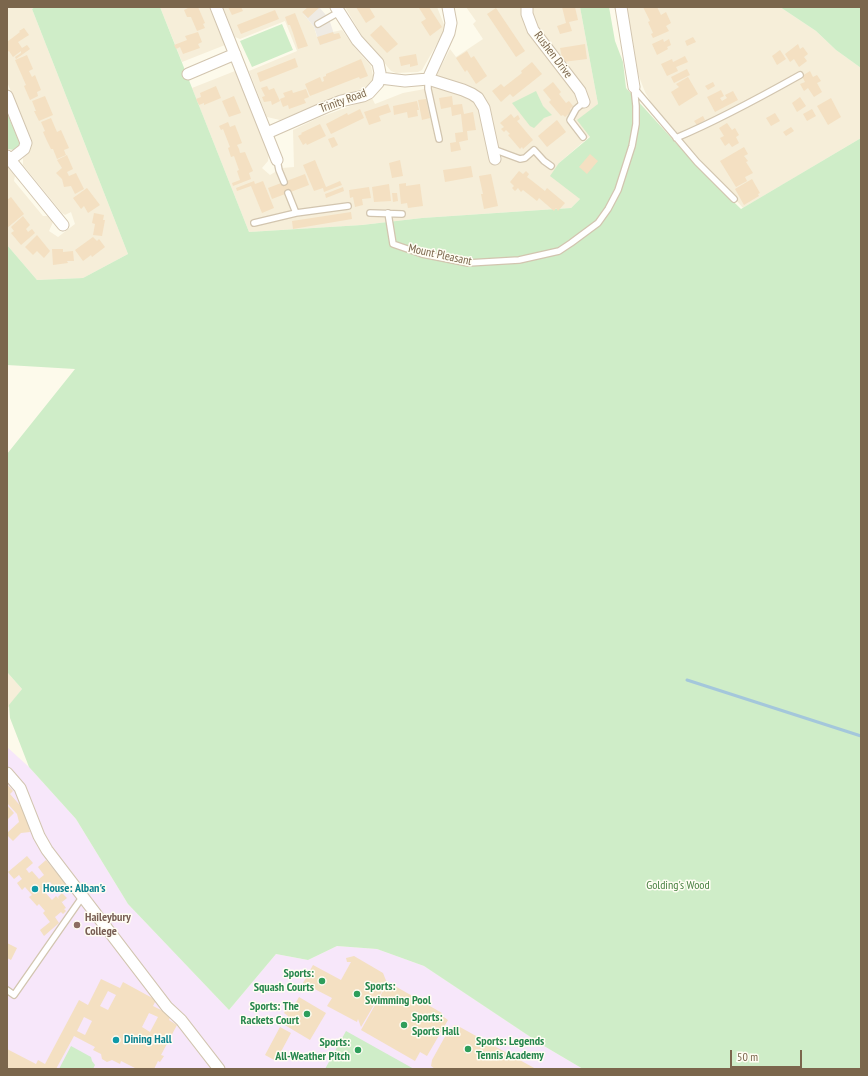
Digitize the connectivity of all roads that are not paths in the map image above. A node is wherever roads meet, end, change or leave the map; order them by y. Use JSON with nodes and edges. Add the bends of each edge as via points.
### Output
{"nodes":[{"id":1,"x":216,"y":7,"type":"edge"},
{"id":2,"x":448,"y":7,"type":"edge"},
{"id":3,"x":527,"y":7,"type":"edge"},
{"id":4,"x":621,"y":7,"type":"edge"},
{"id":5,"x":337,"y":9,"type":"edge"},
{"id":6,"x":318,"y":24,"type":"dead end"},
{"id":7,"x":235,"y":54,"type":"junction"},
{"id":8,"x":188,"y":74,"type":"dead end"},
{"id":9,"x":800,"y":75,"type":"dead end"},
{"id":10,"x":380,"y":78,"type":"junction"},
{"id":11,"x":428,"y":79,"type":"junction"},
{"id":12,"x":634,"y":87,"type":"junction"},
{"id":13,"x":7,"y":96,"type":"edge"},
{"id":14,"x":584,"y":102,"type":"joint"},
{"id":15,"x":267,"y":133,"type":"junction"},
{"id":16,"x":583,"y":137,"type":"dead end"},
{"id":17,"x":676,"y":138,"type":"junction"},
{"id":18,"x":439,"y":139,"type":"dead end"},
{"id":19,"x":494,"y":154,"type":"joint"},
{"id":20,"x":8,"y":158,"type":"edge"},
{"id":21,"x":277,"y":160,"type":"joint"},
{"id":22,"x":551,"y":166,"type":"dead end"},
{"id":23,"x":284,"y":182,"type":"dead end"},
{"id":24,"x":288,"y":193,"type":"dead end"},
{"id":25,"x":734,"y":199,"type":"dead end"},
{"id":26,"x":348,"y":206,"type":"dead end"},
{"id":27,"x":296,"y":213,"type":"junction"},
{"id":28,"x":370,"y":213,"type":"dead end"},
{"id":29,"x":388,"y":213,"type":"junction"},
{"id":30,"x":402,"y":214,"type":"dead end"},
{"id":31,"x":254,"y":223,"type":"dead end"},
{"id":32,"x":63,"y":225,"type":"dead end"},
{"id":33,"x":7,"y":774,"type":"edge"},
{"id":34,"x":83,"y":896,"type":"junction"},
{"id":35,"x":7,"y":990,"type":"edge"},
{"id":36,"x":219,"y":1069,"type":"edge"}],
"edges":[{"from":1,"to":7,"type":"street"},
{"from":2,"to":11,"type":"street","via":[[451,23],[449,33]]},
{"from":3,"to":14,"type":"street","name":"Rushen Drive","via":[[526,14],[533,30],[580,91]]},
{"from":4,"to":12,"type":"street","name":"Mount Pleasant"},
{"from":5,"to":6,"type":"lane"},
{"from":5,"to":10,"type":"street","via":[[357,40],[378,63]]},
{"from":7,"to":8,"type":"street"},
{"from":7,"to":15,"type":"street"},
{"from":9,"to":17,"type":"lane","via":[[748,104]]},
{"from":10,"to":11,"type":"street","via":[[405,81]]},
{"from":10,"to":15,"type":"street","name":"Trinity Road","via":[[375,88],[363,96],[341,101]]},
{"from":11,"to":18,"type":"lane"},
{"from":11,"to":19,"type":"street","via":[[463,90],[478,98],[486,114]]},
{"from":12,"to":17,"type":"lane"},
{"from":12,"to":29,"type":"lane","name":"Mount Pleasant","via":[[636,124],[618,190],[598,223],[558,250],[519,260],[468,263],[422,254],[393,244]]},
{"from":13,"to":20,"type":"street","via":[[26,143],[24,149]]},
{"from":14,"to":16,"type":"lane","via":[[576,109],[570,120]]},
{"from":15,"to":21,"type":"street"},
{"from":17,"to":25,"type":"lane"},
{"from":19,"to":22,"type":"lane","via":[[520,159],[534,150]]},
{"from":20,"to":32,"type":"street"},
{"from":21,"to":23,"type":"lane"},
{"from":24,"to":27,"type":"lane"},
{"from":26,"to":27,"type":"lane"},
{"from":27,"to":31,"type":"lane"},
{"from":28,"to":29,"type":"lane"},
{"from":29,"to":30,"type":"lane"},
{"from":33,"to":34,"type":"street","via":[[20,788],[47,850]]},
{"from":34,"to":35,"type":"lane","via":[[14,995]]},
{"from":34,"to":36,"type":"street","via":[[167,1007],[181,1020]]}]}
